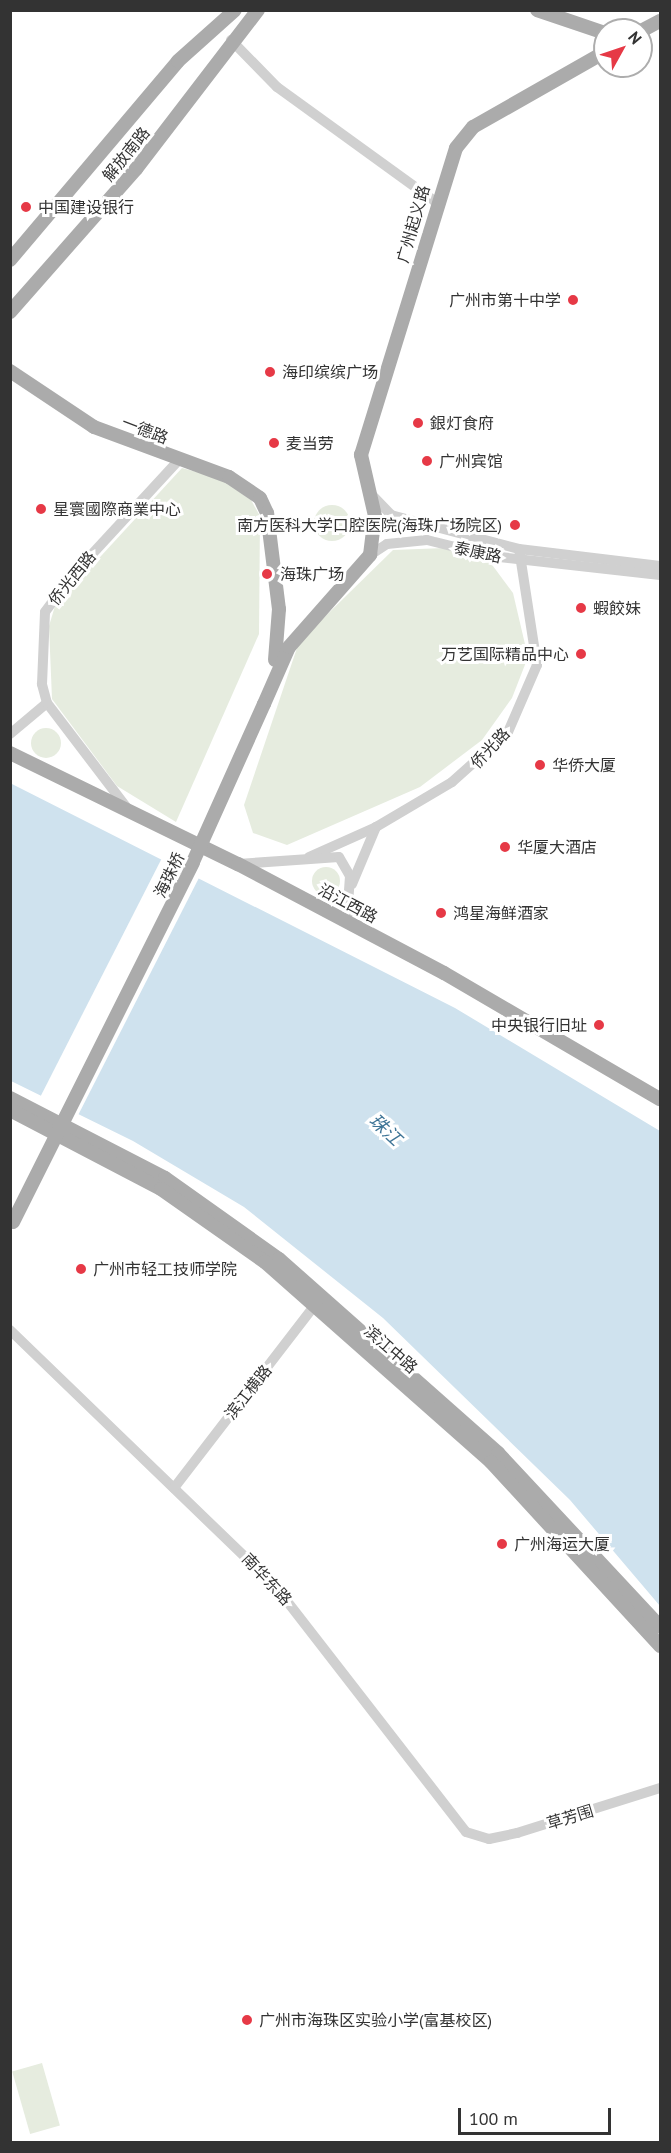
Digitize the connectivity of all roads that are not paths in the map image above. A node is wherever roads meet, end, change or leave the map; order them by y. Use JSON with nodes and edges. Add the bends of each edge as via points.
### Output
{"nodes":[{"id":1,"x":258,"y":10,"type":"edge"},
{"id":2,"x":537,"y":10,"type":"edge"},
{"id":3,"x":232,"y":14,"type":"edge"},
{"id":4,"x":593,"y":29,"type":"edge"},
{"id":5,"x":231,"y":40,"type":"junction"},
{"id":6,"x":593,"y":59,"type":"edge"},
{"id":7,"x":437,"y":203,"type":"junction"},
{"id":8,"x":10,"y":260,"type":"edge"},
{"id":9,"x":11,"y":312,"type":"edge"},
{"id":10,"x":10,"y":371,"type":"edge"},
{"id":11,"x":179,"y":460,"type":"junction"},
{"id":12,"x":364,"y":483,"type":"junction"},
{"id":13,"x":267,"y":513,"type":"joint"},
{"id":14,"x":518,"y":554,"type":"junction"},
{"id":15,"x":370,"y":555,"type":"junction"},
{"id":16,"x":660,"y":566,"type":"edge"},
{"id":17,"x":660,"y":575,"type":"edge"},
{"id":18,"x":260,"y":703,"type":"junction"},
{"id":19,"x":47,"y":704,"type":"junction"},
{"id":20,"x":10,"y":734,"type":"edge"},
{"id":21,"x":10,"y":753,"type":"edge"},
{"id":22,"x":10,"y":764,"type":"edge"},
{"id":23,"x":127,"y":809,"type":"junction"},
{"id":24,"x":376,"y":826,"type":"junction"},
{"id":25,"x":309,"y":857,"type":"junction"},
{"id":26,"x":238,"y":864,"type":"junction"},
{"id":27,"x":350,"y":887,"type":"junction"},
{"id":28,"x":354,"y":926,"type":"junction"},
{"id":29,"x":10,"y":1098,"type":"edge"},
{"id":30,"x":660,"y":1099,"type":"edge"},
{"id":31,"x":660,"y":1109,"type":"edge"},
{"id":32,"x":10,"y":1110,"type":"edge"},
{"id":33,"x":56,"y":1127,"type":"junction"},
{"id":34,"x":11,"y":1219,"type":"edge"},
{"id":35,"x":319,"y":1301,"type":"junction"},
{"id":36,"x":10,"y":1330,"type":"edge"},
{"id":37,"x":10,"y":1344,"type":"edge"},
{"id":38,"x":23,"y":1348,"type":"junction"},
{"id":39,"x":174,"y":1488,"type":"junction"},
{"id":40,"x":660,"y":1627,"type":"edge"},
{"id":41,"x":660,"y":1646,"type":"edge"},
{"id":42,"x":660,"y":1788,"type":"edge"},
{"id":43,"x":478,"y":1838,"type":"joint"}],
"edges":[{"from":1,"to":5,"type":"main road","name":"解放南路"},
{"from":2,"to":4,"type":"main road"},
{"from":3,"to":8,"type":"main road","name":"解放南路","via":[[178,61]]},
{"from":5,"to":7,"type":"street","via":[[277,87]]},
{"from":5,"to":9,"type":"main road","name":"解放南路","via":[[136,169]]},
{"from":6,"to":7,"type":"main road","name":"广州起义路","via":[[473,127],[449,161]]},
{"from":7,"to":12,"type":"main road","name":"广州起义路","via":[[366,437]]},
{"from":10,"to":11,"type":"main road","name":"一德路","via":[[85,422]]},
{"from":11,"to":13,"type":"main road","name":"一德路","via":[[240,482],[260,498]]},
{"from":11,"to":19,"type":"street","name":"侨光西路","via":[[76,570],[45,612],[42,684]]},
{"from":12,"to":14,"type":"street","name":"泰康路","via":[[391,515]]},
{"from":12,"to":15,"type":"main road","via":[[375,516]]},
{"from":13,"to":18,"type":"main road","name":"海珠桥","via":[[281,631],[278,653]]},
{"from":14,"to":15,"type":"street","name":"泰康路","via":[[427,540],[387,544]]},
{"from":14,"to":16,"type":"street","name":"泰康路"},
{"from":14,"to":17,"type":"street","name":"泰康路"},
{"from":14,"to":24,"type":"street","name":"侨光路","via":[[537,646],[534,680],[520,712],[499,745],[474,768]]},
{"from":15,"to":18,"type":"main road","name":"海珠桥","via":[[289,647]]},
{"from":18,"to":34,"type":"main road","name":"海珠桥","bridge":true,"via":[[193,862]]},
{"from":19,"to":20,"type":"street"},
{"from":19,"to":23,"type":"street","name":"侨光西路"},
{"from":21,"to":23,"type":"main road","name":"沿江西路"},
{"from":22,"to":31,"type":"main road","name":"沿江西路","via":[[402,958]]},
{"from":23,"to":26,"type":"main road","name":"沿江西路"},
{"from":24,"to":25,"type":"street","name":"侨光路"},
{"from":24,"to":27,"type":"street"},
{"from":25,"to":26,"type":"street"},
{"from":25,"to":27,"type":"street","via":[[339,857],[348,868]]},
{"from":26,"to":28,"type":"main road","name":"沿江西路"},
{"from":27,"to":28,"type":"street"},
{"from":28,"to":30,"type":"main road","name":"沿江西路","via":[[515,1012]]},
{"from":29,"to":33,"type":"main road"},
{"from":32,"to":33,"type":"main road"},
{"from":33,"to":35,"type":"main road","name":"滨江中路","via":[[202,1215]]},
{"from":35,"to":39,"type":"street","name":"滨江横路"},
{"from":35,"to":40,"type":"main road","name":"滨江中路","via":[[498,1453]]},
{"from":35,"to":41,"type":"main road","name":"滨江中路","via":[[491,1462]]},
{"from":36,"to":38,"type":"street"},
{"from":37,"to":38,"type":"street"},
{"from":38,"to":39,"type":"street","name":"南华东路"},
{"from":39,"to":43,"type":"street","name":"南华东路","via":[[291,1603],[466,1832]]},
{"from":42,"to":43,"type":"street","name":"草芳围","via":[[517,1833]]}]}
